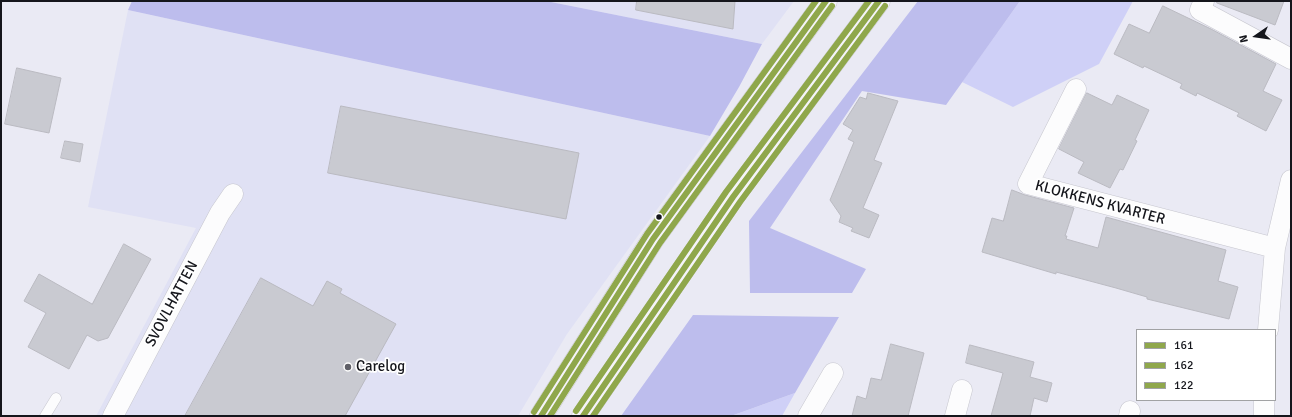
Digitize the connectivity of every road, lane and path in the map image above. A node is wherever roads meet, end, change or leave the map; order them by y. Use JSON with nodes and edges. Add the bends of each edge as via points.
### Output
{"nodes":[{"id":1,"x":826,"y":1,"type":"edge"},
{"id":2,"x":879,"y":1,"type":"edge"},
{"id":3,"x":1204,"y":1,"type":"edge"},
{"id":4,"x":1291,"y":59,"type":"edge"},
{"id":5,"x":1076,"y":89,"type":"dead end"},
{"id":6,"x":1291,"y":180,"type":"edge"},
{"id":7,"x":233,"y":194,"type":"dead end"},
{"id":8,"x":1275,"y":248,"type":"junction"},
{"id":9,"x":1268,"y":329,"type":"edge"},
{"id":10,"x":833,"y":372,"type":"dead end"},
{"id":11,"x":962,"y":390,"type":"dead end"},
{"id":12,"x":56,"y":398,"type":"dead end"},
{"id":13,"x":1264,"y":401,"type":"edge"},
{"id":14,"x":45,"y":416,"type":"edge"},
{"id":15,"x":113,"y":416,"type":"edge"},
{"id":16,"x":541,"y":416,"type":"edge"},
{"id":17,"x":583,"y":416,"type":"edge"},
{"id":18,"x":808,"y":416,"type":"edge"},
{"id":19,"x":955,"y":416,"type":"edge"},
{"id":20,"x":1264,"y":416,"type":"edge"}],
"edges":[{"from":1,"to":16,"type":"main road","via":[[653,239]]},
{"from":2,"to":17,"type":"main road","via":[[733,197]]},
{"from":3,"to":4,"type":"street","via":[[1200,10]]},
{"from":5,"to":8,"type":"street","name":"KLOKKENS KVARTER","via":[[1028,184]]},
{"from":6,"to":8,"type":"street"},
{"from":7,"to":15,"type":"street","name":"SVOVLHATTEN","via":[[220,213]]},
{"from":8,"to":9,"type":"street"},
{"from":10,"to":18,"type":"street"},
{"from":11,"to":19,"type":"street"},
{"from":12,"to":14,"type":"lane"},
{"from":13,"to":20,"type":"street"}]}
